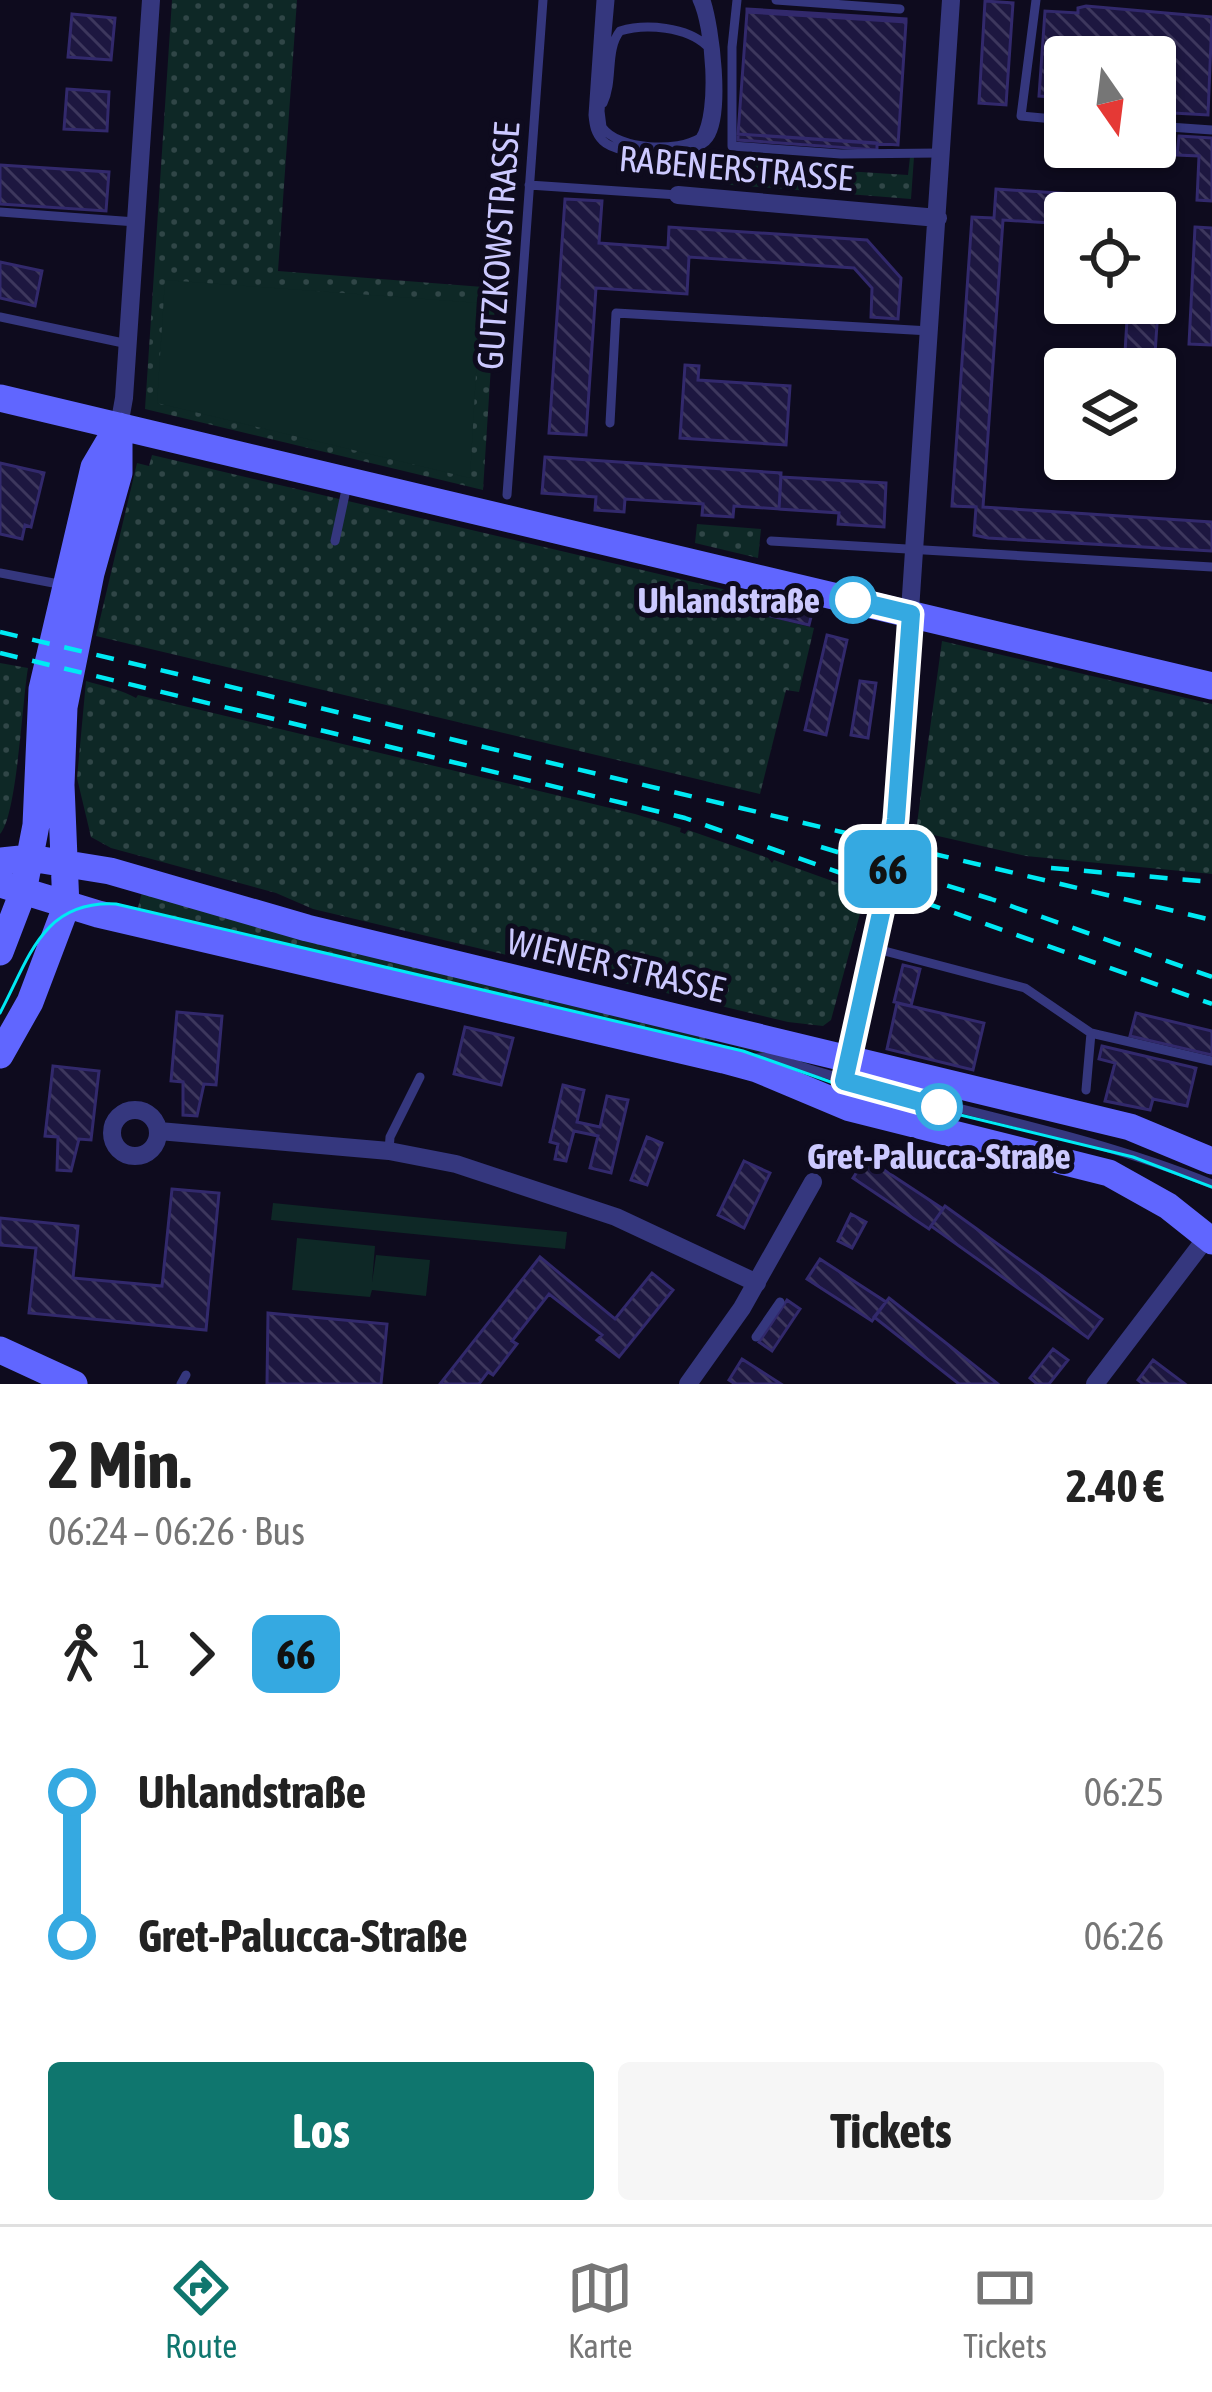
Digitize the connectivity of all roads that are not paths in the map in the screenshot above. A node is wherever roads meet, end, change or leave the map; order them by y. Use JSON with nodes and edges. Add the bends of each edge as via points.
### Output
{"nodes":[{"id":1,"x":151,"y":0,"type":"edge"},
{"id":2,"x":543,"y":0,"type":"edge"},
{"id":3,"x":606,"y":0,"type":"edge"},
{"id":4,"x":701,"y":0,"type":"edge"},
{"id":5,"x":737,"y":0,"type":"edge"},
{"id":6,"x":776,"y":0,"type":"edge"},
{"id":7,"x":951,"y":0,"type":"edge"},
{"id":8,"x":1036,"y":0,"type":"edge"},
{"id":9,"x":900,"y":9,"type":"dead end"},
{"id":10,"x":710,"y":50,"type":"junction"},
{"id":11,"x":600,"y":111,"type":"junction"},
{"id":12,"x":1044,"y":118,"type":"edge"},
{"id":13,"x":1176,"y":127,"type":"edge"},
{"id":14,"x":1212,"y":130,"type":"edge"},
{"id":15,"x":703,"y":140,"type":"junction"},
{"id":16,"x":732,"y":146,"type":"junction"},
{"id":17,"x":942,"y":153,"type":"junction"},
{"id":18,"x":529,"y":184,"type":"junction"},
{"id":19,"x":678,"y":195,"type":"joint"},
{"id":20,"x":0,"y":212,"type":"edge"},
{"id":21,"x":938,"y":218,"type":"junction"},
{"id":22,"x":136,"y":221,"type":"junction"},
{"id":23,"x":0,"y":317,"type":"edge"},
{"id":24,"x":930,"y":331,"type":"junction"},
{"id":25,"x":60,"y":332,"type":"junction"},
{"id":26,"x":128,"y":344,"type":"junction"},
{"id":27,"x":55,"y":349,"type":"dead end"},
{"id":28,"x":0,"y":398,"type":"edge"},
{"id":29,"x":610,"y":423,"type":"dead end"},
{"id":30,"x":119,"y":426,"type":"junction"},
{"id":31,"x":348,"y":480,"type":"junction"},
{"id":32,"x":507,"y":495,"type":"dead end"},
{"id":33,"x":335,"y":541,"type":"dead end"},
{"id":34,"x":771,"y":541,"type":"dead end"},
{"id":35,"x":916,"y":548,"type":"junction"},
{"id":36,"x":1212,"y":567,"type":"edge"},
{"id":37,"x":0,"y":573,"type":"edge"},
{"id":38,"x":78,"y":579,"type":"junction"},
{"id":39,"x":911,"y":614,"type":"junction"},
{"id":40,"x":1212,"y":686,"type":"edge"},
{"id":41,"x":896,"y":819,"type":"tunnel mouth"},
{"id":42,"x":30,"y":858,"type":"junction"},
{"id":43,"x":0,"y":861,"type":"edge"},
{"id":44,"x":67,"y":863,"type":"junction"},
{"id":45,"x":12,"y":888,"type":"edge"},
{"id":46,"x":883,"y":904,"type":"tunnel mouth"},
{"id":47,"x":66,"y":907,"type":"junction"},
{"id":48,"x":873,"y":948,"type":"junction"},
{"id":49,"x":0,"y":952,"type":"edge"},
{"id":50,"x":1090,"y":1033,"type":"junction"},
{"id":51,"x":0,"y":1055,"type":"edge"},
{"id":52,"x":1212,"y":1061,"type":"edge"},
{"id":53,"x":420,"y":1077,"type":"dead end"},
{"id":54,"x":846,"y":1082,"type":"junction"},
{"id":55,"x":1086,"y":1090,"type":"dead end"},
{"id":56,"x":158,"y":1131,"type":"dead end"},
{"id":57,"x":388,"y":1151,"type":"junction"},
{"id":58,"x":1205,"y":1152,"type":"edge"},
{"id":59,"x":813,"y":1182,"type":"dead end"},
{"id":60,"x":1212,"y":1184,"type":"edge"},
{"id":61,"x":1210,"y":1239,"type":"edge"},
{"id":62,"x":757,"y":1283,"type":"junction"},
{"id":63,"x":780,"y":1302,"type":"dead end"},
{"id":64,"x":742,"y":1308,"type":"junction"},
{"id":65,"x":764,"y":1325,"type":"junction"},
{"id":66,"x":756,"y":1336,"type":"dead end"},
{"id":67,"x":0,"y":1350,"type":"edge"},
{"id":68,"x":74,"y":1384,"type":"edge"},
{"id":69,"x":688,"y":1384,"type":"edge"},
{"id":70,"x":1095,"y":1384,"type":"edge"}],
"edges":[{"from":1,"to":22,"type":"street"},
{"from":2,"to":18,"type":"lane","name":"GUTZKOWSTRASSE"},
{"from":3,"to":11,"type":"lane"},
{"from":3,"to":15,"type":"lane","via":[[592,115],[600,137],[617,149],[676,153]]},
{"from":4,"to":10,"type":"lane"},
{"from":4,"to":15,"type":"lane","via":[[718,54],[714,124]]},
{"from":5,"to":16,"type":"lane"},
{"from":6,"to":9,"type":"lane"},
{"from":7,"to":17,"type":"street"},
{"from":8,"to":12,"type":"lane","via":[[1021,116]]},
{"from":10,"to":11,"type":"lane","via":[[684,32],[620,31]]},
{"from":10,"to":15,"type":"lane"},
{"from":11,"to":15,"type":"lane","via":[[604,130],[619,142]]},
{"from":13,"to":14,"type":"lane"},
{"from":15,"to":16,"type":"lane"},
{"from":16,"to":17,"type":"lane"},
{"from":17,"to":21,"type":"street"},
{"from":18,"to":19,"type":"lane","name":"RABENERSTRASSE"},
{"from":18,"to":32,"type":"lane","name":"GUTZKOWSTRASSE"},
{"from":19,"to":21,"type":"street","name":"RABENERSTRASSE"},
{"from":20,"to":22,"type":"lane"},
{"from":21,"to":24,"type":"street"},
{"from":22,"to":26,"type":"street"},
{"from":23,"to":25,"type":"lane"},
{"from":24,"to":29,"type":"lane","via":[[616,313]]},
{"from":24,"to":35,"type":"street"},
{"from":25,"to":26,"type":"lane"},
{"from":25,"to":27,"type":"lane"},
{"from":26,"to":30,"type":"street"},
{"from":28,"to":30,"type":"main road"},
{"from":30,"to":31,"type":"main road"},
{"from":30,"to":38,"type":"main road","via":[[118,473]]},
{"from":31,"to":33,"type":"lane"},
{"from":31,"to":39,"type":"main road"},
{"from":34,"to":35,"type":"lane"},
{"from":35,"to":36,"type":"lane"},
{"from":35,"to":39,"type":"street"},
{"from":37,"to":38,"type":"lane"},
{"from":38,"to":42,"type":"main road","via":[[42,688]]},
{"from":38,"to":44,"type":"main road","via":[[64,707]]},
{"from":39,"to":40,"type":"main road"},
{"from":39,"to":41,"type":"street"},
{"from":42,"to":43,"type":"main road","name":"WIENER STRASSE"},
{"from":42,"to":44,"type":"main road","name":"WIENER STRASSE"},
{"from":42,"to":45,"type":"main road"},
{"from":44,"to":47,"type":"main road"},
{"from":44,"to":54,"type":"main road","name":"WIENER STRASSE"},
{"from":45,"to":47,"type":"main road","name":"WIENER STRASSE"},
{"from":45,"to":49,"type":"main road"},
{"from":46,"to":48,"type":"street"},
{"from":47,"to":51,"type":"main road"},
{"from":47,"to":54,"type":"main road","name":"WIENER STRASSE","via":[[757,1069]]},
{"from":48,"to":50,"type":"lane","via":[[1025,988]]},
{"from":48,"to":54,"type":"street"},
{"from":50,"to":52,"type":"lane"},
{"from":50,"to":55,"type":"lane"},
{"from":53,"to":57,"type":"lane"},
{"from":54,"to":58,"type":"main road","name":"WIENER STRASSE","via":[[1130,1127]]},
{"from":54,"to":60,"type":"lane","via":[[1135,1153]]},
{"from":54,"to":61,"type":"main road","name":"WIENER STRASSE","via":[[1109,1173]]},
{"from":56,"to":57,"type":"street"},
{"from":57,"to":62,"type":"street","via":[[456,1164],[616,1217]]},
{"from":59,"to":62,"type":"street"},
{"from":61,"to":70,"type":"street"},
{"from":62,"to":64,"type":"street"},
{"from":63,"to":65,"type":"lane"},
{"from":64,"to":65,"type":"lane"},
{"from":64,"to":69,"type":"street"},
{"from":65,"to":66,"type":"lane"},
{"from":67,"to":68,"type":"main road"}]}
